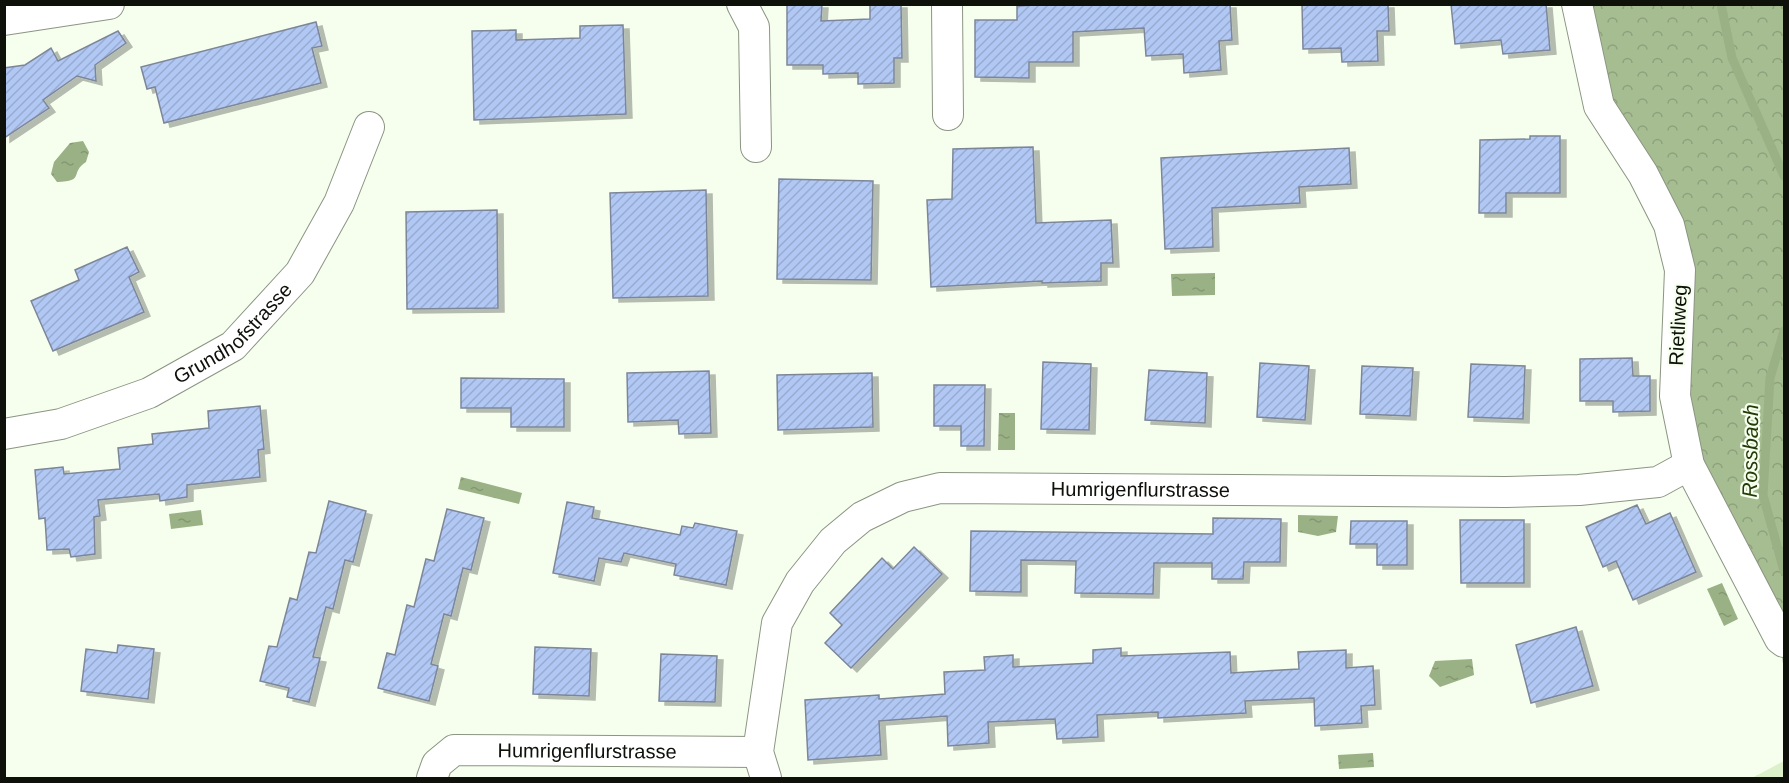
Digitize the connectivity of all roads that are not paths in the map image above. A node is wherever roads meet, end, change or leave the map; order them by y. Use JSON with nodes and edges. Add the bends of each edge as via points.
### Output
{"nodes":[{"id":1,"x":110,"y":4,"type":"edge"},
{"id":2,"x":742,"y":4,"type":"edge"},
{"id":3,"x":1578,"y":4,"type":"edge"},
{"id":4,"x":950,"y":5,"type":"edge"},
{"id":5,"x":4,"y":20,"type":"edge"},
{"id":6,"x":948,"y":115,"type":"dead end"},
{"id":7,"x":369,"y":127,"type":"dead end"},
{"id":8,"x":756,"y":147,"type":"dead end"},
{"id":9,"x":4,"y":434,"type":"edge"},
{"id":10,"x":1689,"y":465,"type":"junction"},
{"id":11,"x":1785,"y":642,"type":"edge"},
{"id":12,"x":762,"y":765,"type":"edge"},
{"id":13,"x":432,"y":778,"type":"edge"}],
"edges":[{"from":1,"to":5,"type":"street"},
{"from":2,"to":8,"type":"street","via":[[754,27]]},
{"from":3,"to":10,"type":"street","name":"Rietliweg","via":[[1599,106],[1643,174],[1669,225],[1680,270],[1675,396]]},
{"from":4,"to":6,"type":"street"},
{"from":7,"to":9,"type":"street","name":"Grundhofstrasse","via":[[339,202],[300,273],[232,346],[149,393],[61,424]]},
{"from":10,"to":11,"type":"street","name":"Rietliweg"},
{"from":10,"to":12,"type":"street","name":"Humrigenflurstrasse","via":[[1658,482],[1579,490],[940,488],[903,497],[862,517],[833,541],[800,582],[777,623]]},
{"from":12,"to":13,"type":"street","name":"Humrigenflurstrasse","via":[[454,750],[437,764]]}]}
